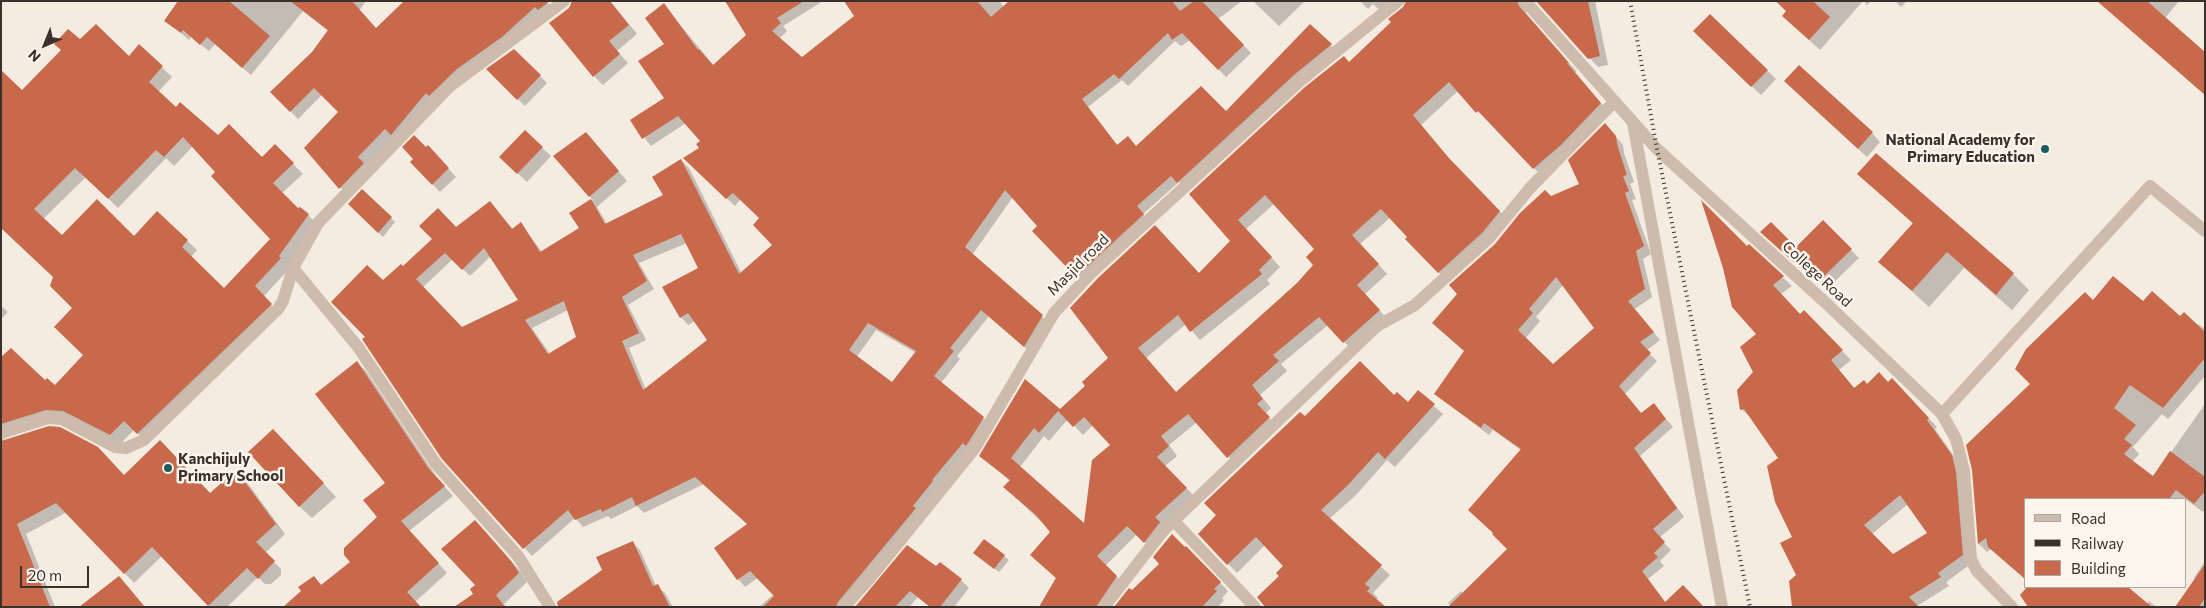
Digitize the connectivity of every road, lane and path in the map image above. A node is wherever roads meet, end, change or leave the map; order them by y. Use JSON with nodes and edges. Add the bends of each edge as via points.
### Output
{"nodes":[{"id":1,"x":564,"y":1,"type":"edge"},
{"id":2,"x":1398,"y":1,"type":"edge"},
{"id":3,"x":1525,"y":1,"type":"edge"},
{"id":4,"x":1614,"y":102,"type":"junction"},
{"id":5,"x":1633,"y":123,"type":"junction"},
{"id":6,"x":2205,"y":232,"type":"edge"},
{"id":7,"x":293,"y":268,"type":"junction"},
{"id":8,"x":1942,"y":414,"type":"junction"},
{"id":9,"x":1,"y":433,"type":"edge"},
{"id":10,"x":1174,"y":521,"type":"junction"},
{"id":11,"x":550,"y":607,"type":"edge"},
{"id":12,"x":844,"y":607,"type":"edge"},
{"id":13,"x":1104,"y":607,"type":"edge"},
{"id":14,"x":1255,"y":607,"type":"edge"},
{"id":15,"x":1722,"y":607,"type":"edge"},
{"id":16,"x":2012,"y":607,"type":"edge"}],
"edges":[{"from":1,"to":7,"type":"street","via":[[449,87],[318,223]]},
{"from":2,"to":12,"type":"street","name":"Masjid road","via":[[1300,81],[1092,272],[1054,313],[975,448]]},
{"from":3,"to":4,"type":"street","name":"College Road"},
{"from":4,"to":5,"type":"street","name":"College Road"},
{"from":4,"to":10,"type":"street","via":[[1530,188],[1489,238],[1415,304],[1377,326]]},
{"from":5,"to":8,"type":"street","name":"College Road"},
{"from":5,"to":15,"type":"street"},
{"from":6,"to":8,"type":"street","via":[[2150,186]]},
{"from":7,"to":9,"type":"street","via":[[278,309],[144,440],[126,448],[115,447],[62,419],[48,418]]},
{"from":7,"to":11,"type":"street","via":[[358,347],[436,464],[518,556]]},
{"from":8,"to":16,"type":"street","name":"College Road","via":[[1956,440],[1964,471],[1971,559],[1976,571]]},
{"from":10,"to":13,"type":"street"},
{"from":10,"to":14,"type":"street"}]}
